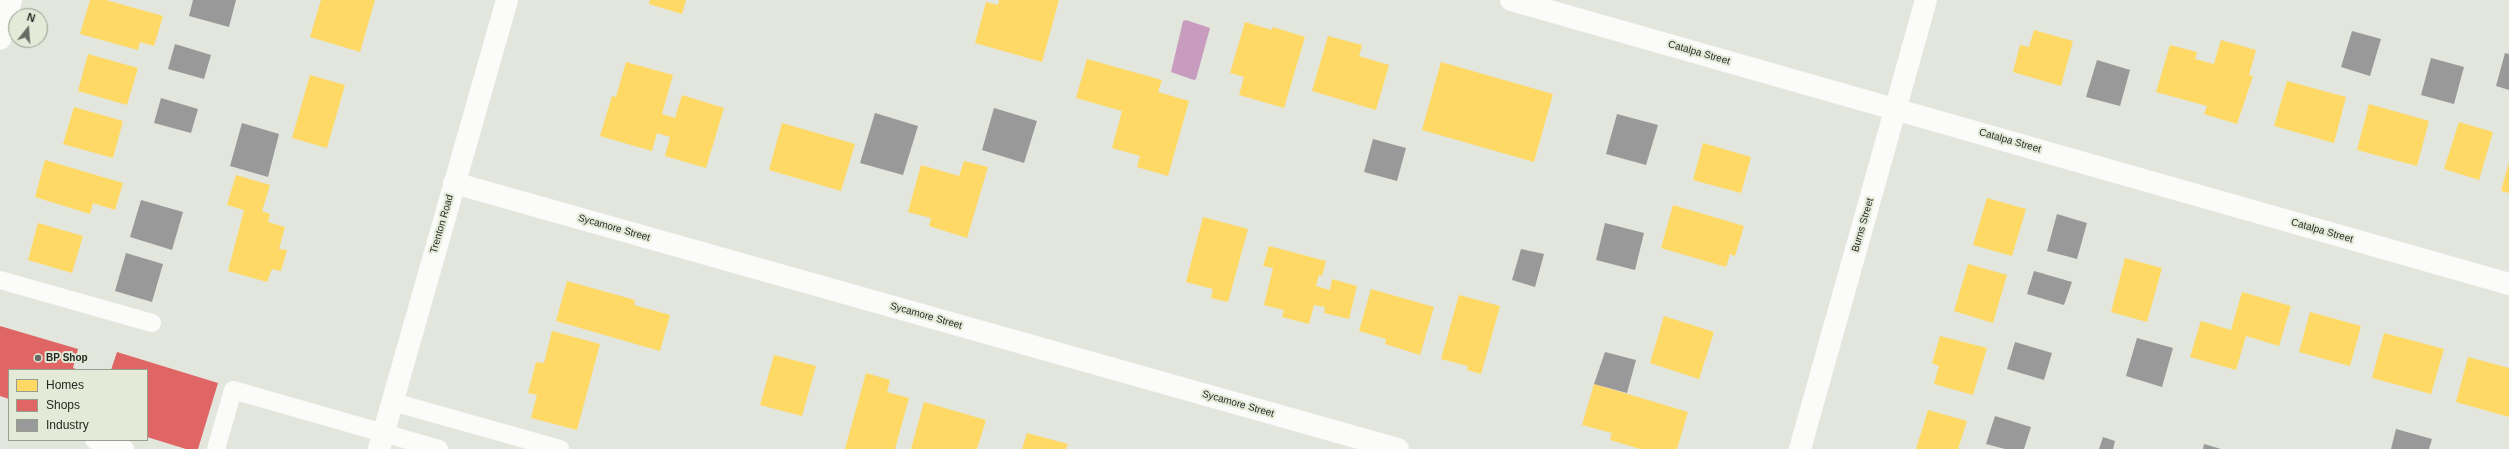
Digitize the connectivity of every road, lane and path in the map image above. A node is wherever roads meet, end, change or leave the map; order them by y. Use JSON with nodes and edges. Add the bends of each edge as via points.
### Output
{"nodes":[{"id":1,"x":11,"y":0,"type":"edge"},
{"id":2,"x":507,"y":0,"type":"edge"},
{"id":3,"x":1511,"y":0,"type":"edge"},
{"id":4,"x":1926,"y":0,"type":"edge"},
{"id":5,"x":0,"y":39,"type":"edge"},
{"id":6,"x":1896,"y":108,"type":"junction"},
{"id":7,"x":454,"y":184,"type":"junction"},
{"id":8,"x":0,"y":280,"type":"edge"},
{"id":9,"x":2509,"y":284,"type":"edge"},
{"id":10,"x":152,"y":323,"type":"dead end"},
{"id":11,"x":393,"y":402,"type":"junction"},
{"id":12,"x":97,"y":441,"type":"edge"},
{"id":13,"x":381,"y":442,"type":"edge"},
{"id":14,"x":124,"y":449,"type":"edge"},
{"id":15,"x":216,"y":449,"type":"edge"},
{"id":16,"x":439,"y":449,"type":"edge"},
{"id":17,"x":560,"y":449,"type":"edge"},
{"id":18,"x":1398,"y":449,"type":"edge"},
{"id":19,"x":1800,"y":449,"type":"edge"}],
"edges":[{"from":1,"to":5,"type":"street"},
{"from":2,"to":7,"type":"street","name":"Trenton Road"},
{"from":3,"to":6,"type":"street","name":"Catalpa Street"},
{"from":4,"to":6,"type":"street","name":"Burns Street"},
{"from":6,"to":9,"type":"street","name":"Catalpa Street"},
{"from":6,"to":19,"type":"street","name":"Burns Street"},
{"from":7,"to":11,"type":"street","name":"Trenton Road"},
{"from":7,"to":18,"type":"street","name":"Sycamore Street"},
{"from":8,"to":10,"type":"lane"},
{"from":11,"to":13,"type":"street","name":"Trenton Road"},
{"from":11,"to":17,"type":"lane"},
{"from":12,"to":14,"type":"lane"},
{"from":13,"to":15,"type":"lane","via":[[233,390]]},
{"from":13,"to":16,"type":"lane"}]}
